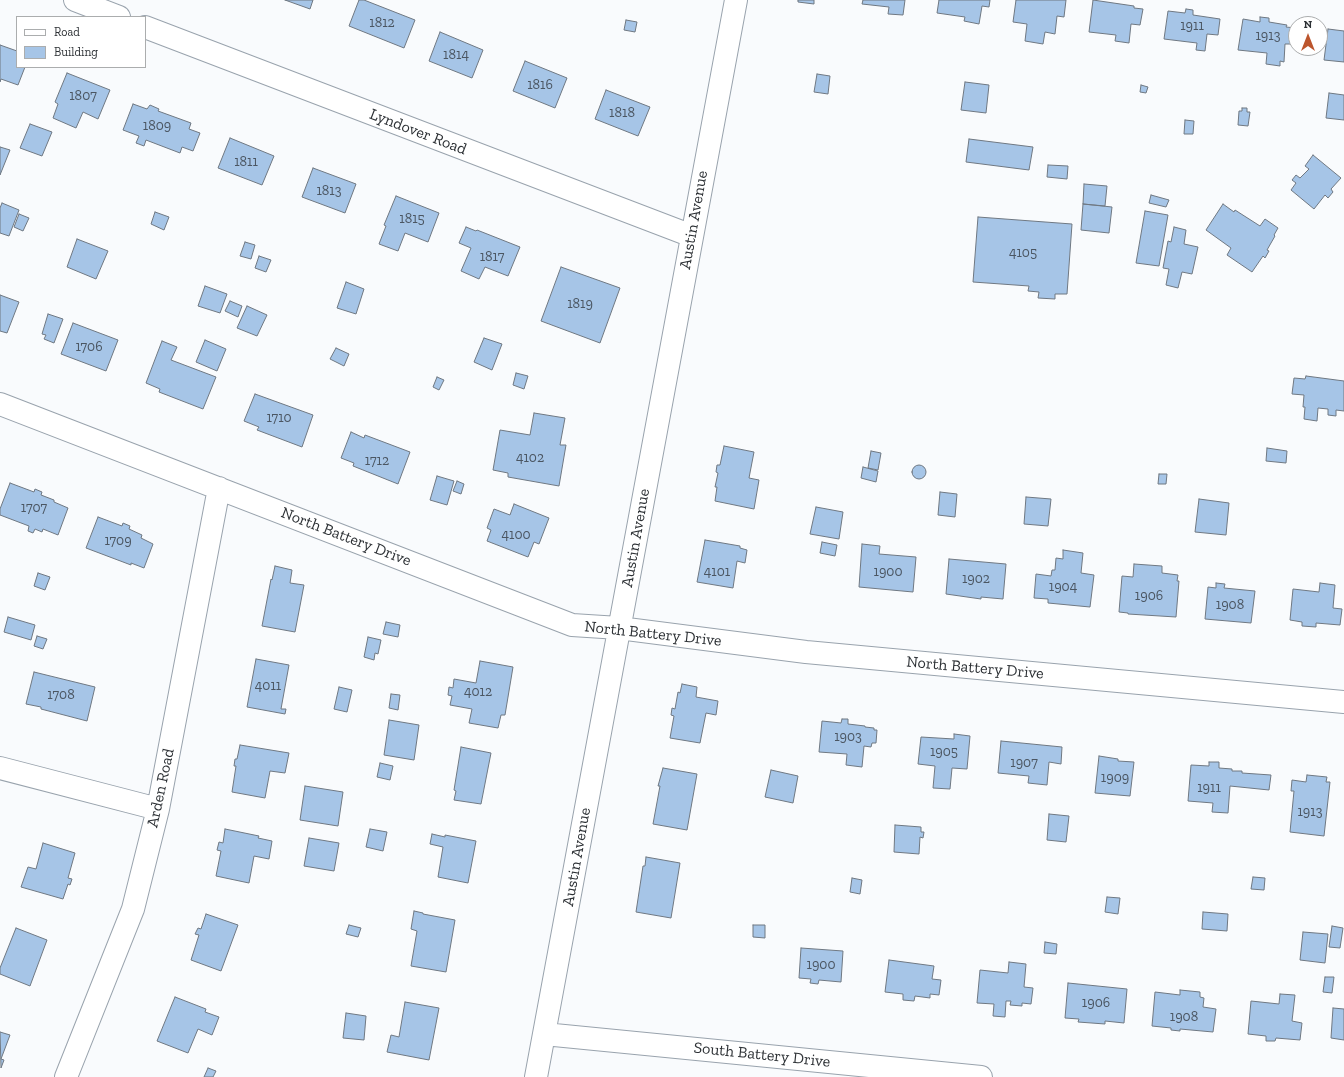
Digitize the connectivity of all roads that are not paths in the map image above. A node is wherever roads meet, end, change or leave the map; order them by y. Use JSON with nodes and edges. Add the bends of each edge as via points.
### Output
{"nodes":[{"id":1,"x":75,"y":0,"type":"edge"},
{"id":2,"x":736,"y":0,"type":"edge"},
{"id":3,"x":116,"y":16,"type":"edge"},
{"id":4,"x":146,"y":27,"type":"edge"},
{"id":5,"x":692,"y":236,"type":"junction"},
{"id":6,"x":0,"y":404,"type":"edge"},
{"id":7,"x":219,"y":488,"type":"junction"},
{"id":8,"x":619,"y":628,"type":"junction"},
{"id":9,"x":1344,"y":702,"type":"edge"},
{"id":10,"x":0,"y":768,"type":"edge"},
{"id":11,"x":158,"y":809,"type":"junction"},
{"id":12,"x":544,"y":1034,"type":"junction"},
{"id":13,"x":66,"y":1077,"type":"edge"},
{"id":14,"x":536,"y":1077,"type":"edge"},
{"id":15,"x":981,"y":1077,"type":"edge"}],
"edges":[{"from":1,"to":3,"type":"street"},
{"from":2,"to":5,"type":"street","name":"Austin Avenue"},
{"from":4,"to":5,"type":"street","name":"Lyndover Road"},
{"from":5,"to":8,"type":"street","name":"Austin Avenue"},
{"from":6,"to":7,"type":"street","name":"North Battery Drive"},
{"from":7,"to":8,"type":"street","name":"North Battery Drive","via":[[572,625]]},
{"from":7,"to":11,"type":"street","name":"Arden Road"},
{"from":8,"to":9,"type":"street","name":"North Battery Drive","via":[[806,652]]},
{"from":8,"to":12,"type":"street","name":"Austin Avenue"},
{"from":10,"to":11,"type":"street"},
{"from":11,"to":13,"type":"street","name":"Arden Road","via":[[133,909]]},
{"from":12,"to":14,"type":"street","name":"Austin Avenue"},
{"from":12,"to":15,"type":"street","name":"South Battery Drive"}]}
